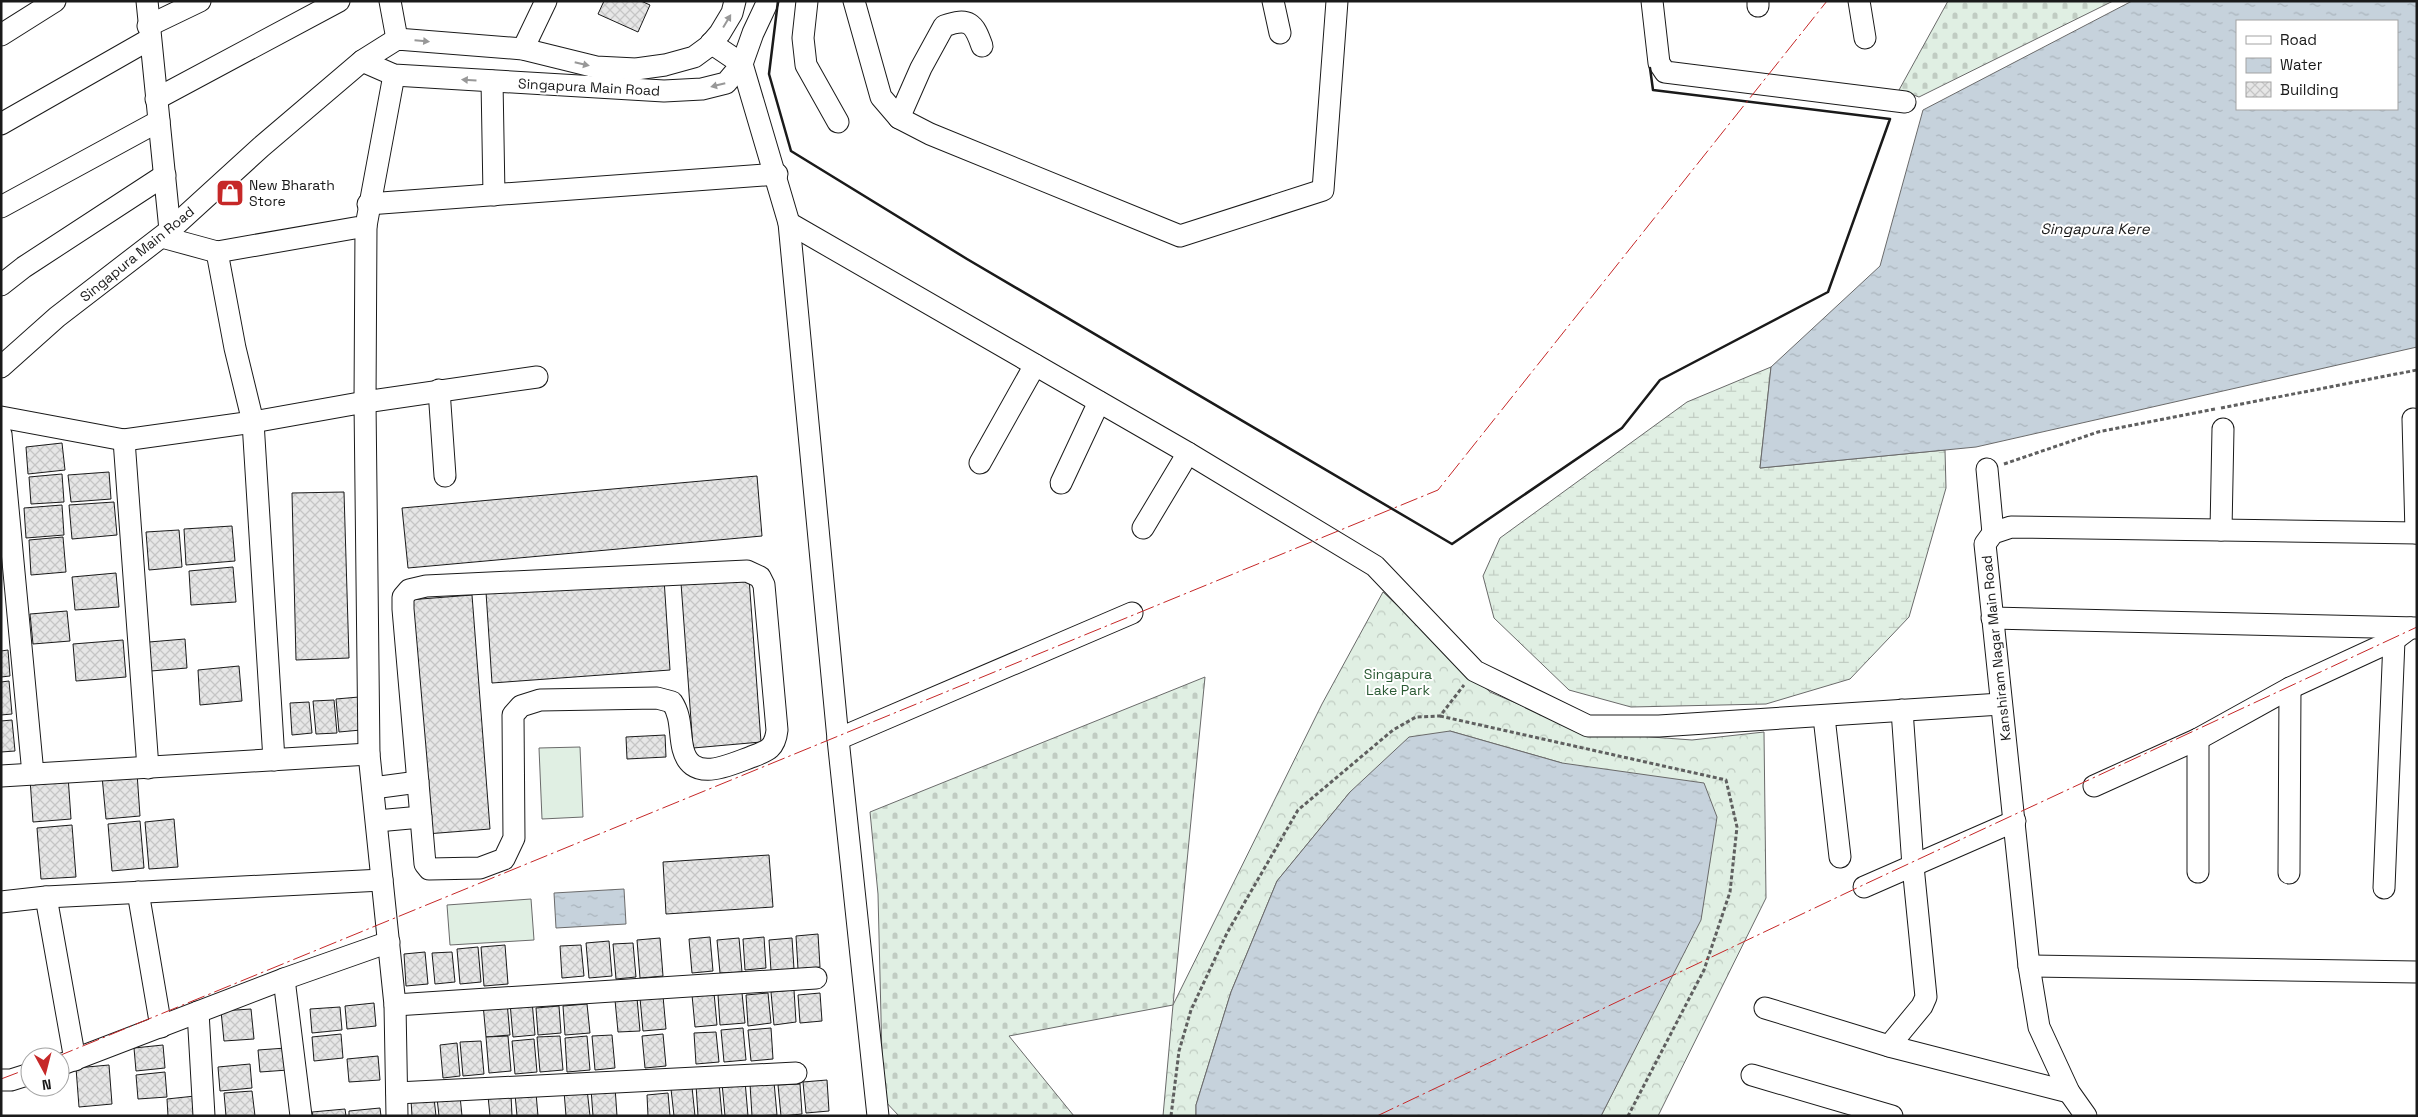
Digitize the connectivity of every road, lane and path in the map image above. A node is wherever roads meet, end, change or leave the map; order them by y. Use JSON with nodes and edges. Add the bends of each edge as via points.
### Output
{"nodes":[{"id":1,"x":55,"y":1,"type":"edge"},
{"id":2,"x":147,"y":1,"type":"edge"},
{"id":3,"x":200,"y":1,"type":"edge"},
{"id":4,"x":338,"y":1,"type":"edge"},
{"id":5,"x":390,"y":1,"type":"edge"},
{"id":6,"x":546,"y":1,"type":"edge"},
{"id":7,"x":735,"y":1,"type":"edge"},
{"id":8,"x":768,"y":1,"type":"edge"},
{"id":9,"x":807,"y":1,"type":"edge"},
{"id":10,"x":854,"y":1,"type":"edge"},
{"id":11,"x":1273,"y":1,"type":"edge"},
{"id":12,"x":1337,"y":1,"type":"edge"},
{"id":13,"x":1652,"y":1,"type":"edge"},
{"id":14,"x":1859,"y":1,"type":"edge"},
{"id":15,"x":149,"y":33,"type":"junction"},
{"id":16,"x":1280,"y":33,"type":"dead end"},
{"id":17,"x":1,"y":35,"type":"edge"},
{"id":18,"x":1865,"y":38,"type":"dead end"},
{"id":19,"x":397,"y":39,"type":"junction"},
{"id":20,"x":711,"y":43,"type":"junction"},
{"id":21,"x":982,"y":46,"type":"dead end"},
{"id":22,"x":522,"y":48,"type":"junction"},
{"id":23,"x":362,"y":61,"type":"junction"},
{"id":24,"x":742,"y":64,"type":"junction"},
{"id":25,"x":394,"y":75,"type":"junction"},
{"id":26,"x":492,"y":81,"type":"junction"},
{"id":27,"x":156,"y":99,"type":"junction"},
{"id":28,"x":1905,"y":102,"type":"dead end"},
{"id":29,"x":899,"y":118,"type":"junction"},
{"id":30,"x":159,"y":121,"type":"junction"},
{"id":31,"x":838,"y":122,"type":"dead end"},
{"id":32,"x":1,"y":124,"type":"edge"},
{"id":33,"x":777,"y":174,"type":"junction"},
{"id":34,"x":165,"y":175,"type":"junction"},
{"id":35,"x":494,"y":195,"type":"junction"},
{"id":36,"x":368,"y":204,"type":"junction"},
{"id":37,"x":1,"y":207,"type":"edge"},
{"id":38,"x":789,"y":223,"type":"junction"},
{"id":39,"x":366,"y":226,"type":"junction"},
{"id":40,"x":166,"y":234,"type":"junction"},
{"id":41,"x":217,"y":252,"type":"junction"},
{"id":42,"x":1,"y":285,"type":"edge"},
{"id":43,"x":3,"y":361,"type":"edge"},
{"id":44,"x":1036,"y":365,"type":"junction"},
{"id":45,"x":2417,"y":370,"type":"edge"},
{"id":46,"x":537,"y":377,"type":"dead end"},
{"id":47,"x":439,"y":390,"type":"junction"},
{"id":48,"x":365,"y":402,"type":"junction"},
{"id":49,"x":1100,"y":402,"type":"junction"},
{"id":50,"x":1,"y":416,"type":"edge"},
{"id":51,"x":2412,"y":419,"type":"dead end"},
{"id":52,"x":253,"y":422,"type":"junction"},
{"id":53,"x":2222,"y":429,"type":"dead end"},
{"id":54,"x":1,"y":434,"type":"edge"},
{"id":55,"x":124,"y":440,"type":"junction"},
{"id":56,"x":1188,"y":453,"type":"junction"},
{"id":57,"x":980,"y":463,"type":"dead end"},
{"id":58,"x":1987,"y":469,"type":"joint"},
{"id":59,"x":445,"y":476,"type":"dead end"},
{"id":60,"x":1061,"y":483,"type":"dead end"},
{"id":61,"x":1143,"y":528,"type":"dead end"},
{"id":62,"x":2221,"y":530,"type":"junction"},
{"id":63,"x":1993,"y":533,"type":"junction"},
{"id":64,"x":2416,"y":533,"type":"edge"},
{"id":65,"x":1132,"y":613,"type":"dead end"},
{"id":66,"x":1992,"y":618,"type":"junction"},
{"id":67,"x":2407,"y":632,"type":"edge"},
{"id":68,"x":1475,"y":671,"type":"junction"},
{"id":69,"x":2290,"y":688,"type":"junction"},
{"id":70,"x":2001,"y":704,"type":"junction"},
{"id":71,"x":1902,"y":710,"type":"junction"},
{"id":72,"x":1440,"y":716,"type":"junction"},
{"id":73,"x":1824,"y":717,"type":"junction"},
{"id":74,"x":838,"y":739,"type":"junction"},
{"id":75,"x":2198,"y":740,"type":"junction"},
{"id":76,"x":369,"y":754,"type":"junction"},
{"id":77,"x":274,"y":760,"type":"junction"},
{"id":78,"x":148,"y":768,"type":"junction"},
{"id":79,"x":33,"y":774,"type":"junction"},
{"id":80,"x":1,"y":776,"type":"edge"},
{"id":81,"x":418,"y":782,"type":"junction"},
{"id":82,"x":2094,"y":786,"type":"dead end"},
{"id":83,"x":373,"y":788,"type":"junction"},
{"id":84,"x":421,"y":816,"type":"junction"},
{"id":85,"x":377,"y":821,"type":"junction"},
{"id":86,"x":2015,"y":821,"type":"junction"},
{"id":87,"x":1840,"y":856,"type":"dead end"},
{"id":88,"x":1913,"y":866,"type":"junction"},
{"id":89,"x":2198,"y":872,"type":"dead end"},
{"id":90,"x":2289,"y":873,"type":"dead end"},
{"id":91,"x":382,"y":880,"type":"junction"},
{"id":92,"x":1864,"y":887,"type":"dead end"},
{"id":93,"x":2384,"y":888,"type":"dead end"},
{"id":94,"x":138,"y":892,"type":"junction"},
{"id":95,"x":46,"y":897,"type":"junction"},
{"id":96,"x":1,"y":902,"type":"edge"},
{"id":97,"x":389,"y":942,"type":"junction"},
{"id":98,"x":2029,"y":966,"type":"junction"},
{"id":99,"x":2417,"y":972,"type":"edge"},
{"id":100,"x":816,"y":978,"type":"dead end"},
{"id":101,"x":284,"y":979,"type":"junction"},
{"id":102,"x":396,"y":1005,"type":"junction"},
{"id":103,"x":1765,"y":1008,"type":"dead end"},
{"id":104,"x":198,"y":1012,"type":"junction"},
{"id":105,"x":160,"y":1027,"type":"junction"},
{"id":106,"x":1889,"y":1046,"type":"junction"},
{"id":107,"x":65,"y":1047,"type":"edge"},
{"id":108,"x":70,"y":1061,"type":"edge"},
{"id":109,"x":796,"y":1073,"type":"dead end"},
{"id":110,"x":1752,"y":1076,"type":"dead end"},
{"id":111,"x":20,"y":1077,"type":"edge"},
{"id":112,"x":1,"y":1080,"type":"edge"},
{"id":113,"x":2069,"y":1092,"type":"junction"},
{"id":114,"x":397,"y":1093,"type":"junction"},
{"id":115,"x":204,"y":1116,"type":"edge"},
{"id":116,"x":302,"y":1116,"type":"edge"},
{"id":117,"x":397,"y":1116,"type":"edge"},
{"id":118,"x":878,"y":1116,"type":"edge"},
{"id":119,"x":1170,"y":1116,"type":"edge"},
{"id":120,"x":1628,"y":1116,"type":"edge"},
{"id":121,"x":1892,"y":1116,"type":"edge"},
{"id":122,"x":2086,"y":1116,"type":"edge"}],
"edges":[{"from":1,"to":17,"type":"street"},
{"from":2,"to":15,"type":"street"},
{"from":3,"to":15,"type":"street"},
{"from":4,"to":27,"type":"street"},
{"from":5,"to":19,"type":"street"},
{"from":6,"to":22,"type":"street"},
{"from":20,"to":7,"type":"street","name":"Singapura Main Road","one_way":true,"via":[[732,13]]},
{"from":8,"to":24,"type":"street","name":"Singapura Main Road"},
{"from":9,"to":31,"type":"street","via":[[806,65]]},
{"from":10,"to":29,"type":"street","via":[[881,97]]},
{"from":11,"to":16,"type":"street"},
{"from":12,"to":29,"type":"street","via":[[1323,190],[1180,236],[930,134]]},
{"from":13,"to":28,"type":"street","via":[[1659,63],[1666,72]]},
{"from":14,"to":18,"type":"street"},
{"from":15,"to":27,"type":"street"},
{"from":15,"to":32,"type":"street"},
{"from":19,"to":22,"type":"street","name":"Singapura Main Road","one_way":true},
{"from":19,"to":23,"type":"street","name":"Singapura Main Road"},
{"from":22,"to":20,"type":"street","name":"Singapura Main Road","one_way":true,"via":[[596,67],[636,69],[694,57]]},
{"from":20,"to":24,"type":"street"},
{"from":21,"to":29,"type":"street","via":[[976,29],[967,22],[958,20],[944,26]]},
{"from":23,"to":25,"type":"street","name":"Singapura Main Road"},
{"from":23,"to":40,"type":"street","name":"Singapura Main Road"},
{"from":24,"to":26,"type":"street","name":"Singapura Main Road","one_way":true,"via":[[726,83],[702,89],[664,91]]},
{"from":24,"to":33,"type":"street"},
{"from":26,"to":25,"type":"street","name":"Singapura Main Road","one_way":true},
{"from":25,"to":36,"type":"street"},
{"from":26,"to":35,"type":"street"},
{"from":27,"to":30,"type":"street"},
{"from":30,"to":34,"type":"street"},
{"from":30,"to":37,"type":"street"},
{"from":33,"to":35,"type":"street"},
{"from":33,"to":38,"type":"street"},
{"from":34,"to":40,"type":"street"},
{"from":34,"to":42,"type":"street"},
{"from":35,"to":36,"type":"street"},
{"from":36,"to":39,"type":"street"},
{"from":38,"to":44,"type":"street"},
{"from":38,"to":74,"type":"street"},
{"from":39,"to":41,"type":"street"},
{"from":39,"to":48,"type":"street"},
{"from":40,"to":41,"type":"street"},
{"from":40,"to":43,"type":"street","name":"Singapura Main Road"},
{"from":41,"to":52,"type":"street"},
{"from":44,"to":49,"type":"street"},
{"from":44,"to":57,"type":"street"},
{"from":45,"to":58,"type":"path","via":[[2098,432]]},
{"from":46,"to":47,"type":"street"},
{"from":47,"to":48,"type":"street"},
{"from":47,"to":59,"type":"street"},
{"from":48,"to":52,"type":"street"},
{"from":48,"to":76,"type":"street"},
{"from":49,"to":56,"type":"street"},
{"from":49,"to":60,"type":"street"},
{"from":50,"to":55,"type":"street"},
{"from":51,"to":64,"type":"street"},
{"from":52,"to":55,"type":"street"},
{"from":52,"to":77,"type":"street"},
{"from":53,"to":62,"type":"street"},
{"from":54,"to":79,"type":"street"},
{"from":55,"to":78,"type":"street"},
{"from":56,"to":61,"type":"street"},
{"from":56,"to":68,"type":"street","via":[[1375,566]]},
{"from":58,"to":63,"type":"street"},
{"from":62,"to":63,"type":"street","via":[[2011,527]]},
{"from":62,"to":64,"type":"street"},
{"from":63,"to":66,"type":"street","name":"Kanshiram Nagar Main Road","via":[[1985,544]]},
{"from":65,"to":74,"type":"street"},
{"from":66,"to":67,"type":"street"},
{"from":66,"to":70,"type":"street","name":"Kanshiram Nagar Main Road"},
{"from":67,"to":69,"type":"street"},
{"from":67,"to":93,"type":"street"},
{"from":68,"to":72,"type":"path"},
{"from":68,"to":73,"type":"street","via":[[1588,726],[1659,726]]},
{"from":69,"to":75,"type":"street"},
{"from":69,"to":90,"type":"street"},
{"from":70,"to":71,"type":"street"},
{"from":70,"to":86,"type":"street","name":"Kanshiram Nagar Main Road"},
{"from":71,"to":73,"type":"street"},
{"from":71,"to":88,"type":"street"},
{"from":72,"to":119,"type":"path","via":[[1416,717],[1393,730],[1298,810],[1227,933],[1191,1010],[1179,1051]]},
{"from":72,"to":120,"type":"path","via":[[1726,780],[1736,827],[1730,892],[1704,970]]},
{"from":73,"to":87,"type":"street"},
{"from":74,"to":118,"type":"street"},
{"from":75,"to":82,"type":"street"},
{"from":75,"to":89,"type":"street"},
{"from":76,"to":77,"type":"street"},
{"from":76,"to":83,"type":"street"},
{"from":77,"to":78,"type":"street"},
{"from":78,"to":79,"type":"street"},
{"from":79,"to":80,"type":"street"},
{"from":81,"to":83,"type":"street"},
{"from":81,"to":84,"type":"street"},
{"from":81,"to":84,"type":"street","via":[[403,609],[403,597],[409,590],[426,586],[747,571],[760,577],[764,585],[776,703],[776,741],[770,750],[716,770],[703,770],[692,765],[684,751],[679,712],[672,702],[657,698],[540,700],[521,706],[513,715],[514,838],[504,858],[480,868],[429,869],[425,864]]},
{"from":83,"to":85,"type":"street"},
{"from":84,"to":85,"type":"street"},
{"from":85,"to":91,"type":"street"},
{"from":86,"to":88,"type":"street"},
{"from":86,"to":98,"type":"street","name":"Kanshiram Nagar Main Road"},
{"from":88,"to":92,"type":"street"},
{"from":88,"to":106,"type":"street","via":[[1926,997]]},
{"from":91,"to":94,"type":"street"},
{"from":91,"to":97,"type":"street"},
{"from":94,"to":95,"type":"street"},
{"from":94,"to":105,"type":"street"},
{"from":95,"to":96,"type":"street"},
{"from":95,"to":107,"type":"street"},
{"from":97,"to":101,"type":"street"},
{"from":97,"to":102,"type":"street"},
{"from":98,"to":99,"type":"street"},
{"from":98,"to":113,"type":"street","name":"Kanshiram Nagar Main Road","via":[[2039,1027]]},
{"from":100,"to":102,"type":"street"},
{"from":101,"to":104,"type":"street"},
{"from":101,"to":116,"type":"street"},
{"from":102,"to":114,"type":"street"},
{"from":103,"to":106,"type":"street"},
{"from":104,"to":105,"type":"street"},
{"from":104,"to":115,"type":"street"},
{"from":105,"to":108,"type":"street"},
{"from":106,"to":113,"type":"street"},
{"from":109,"to":114,"type":"street"},
{"from":110,"to":121,"type":"street"},
{"from":111,"to":112,"type":"street"},
{"from":113,"to":122,"type":"street","name":"Kanshiram Nagar Main Road"},
{"from":114,"to":117,"type":"street"}]}
